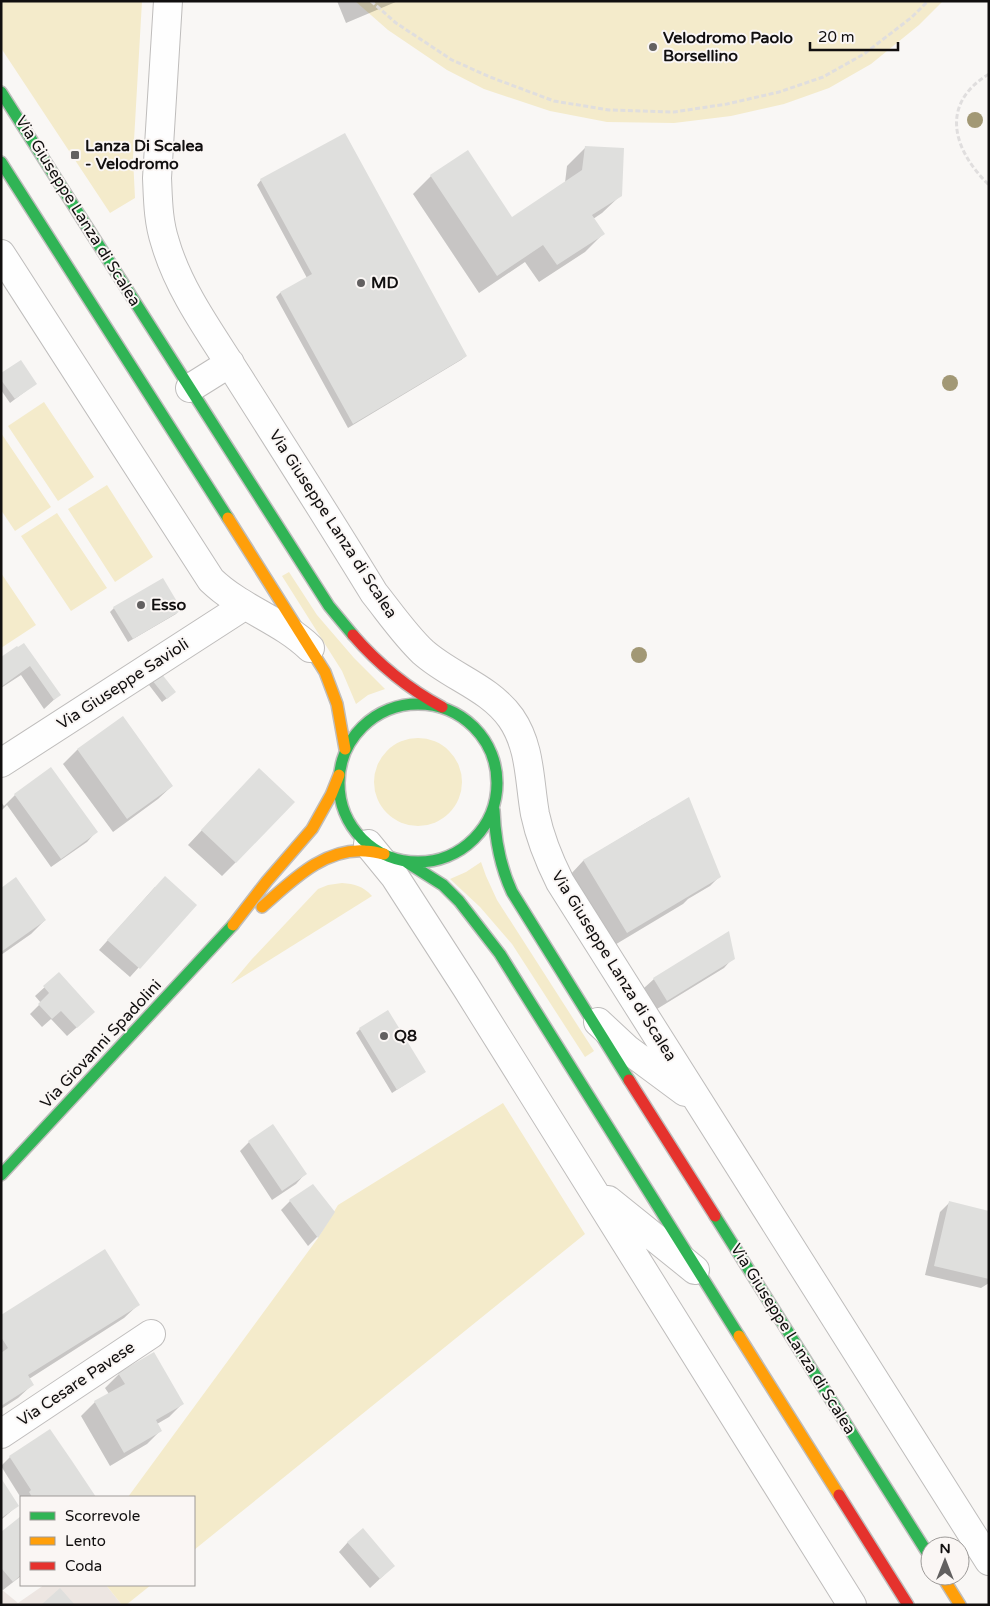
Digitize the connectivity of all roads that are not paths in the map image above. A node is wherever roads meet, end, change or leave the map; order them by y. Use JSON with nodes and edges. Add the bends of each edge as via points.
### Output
{"nodes":[{"id":1,"x":168,"y":1,"type":"edge"},
{"id":2,"x":1,"y":92,"type":"edge"},
{"id":3,"x":1,"y":162,"type":"edge"},
{"id":4,"x":1,"y":254,"type":"edge"},
{"id":5,"x":230,"y":362,"type":"junction"},
{"id":6,"x":190,"y":388,"type":"junction"},
{"id":7,"x":244,"y":606,"type":"junction"},
{"id":8,"x":312,"y":650,"type":"junction"},
{"id":9,"x":442,"y":708,"type":"junction"},
{"id":10,"x":345,"y":750,"type":"junction"},
{"id":11,"x":1,"y":763,"type":"edge"},
{"id":12,"x":339,"y":774,"type":"junction"},
{"id":13,"x":494,"y":810,"type":"junction"},
{"id":14,"x":376,"y":850,"type":"junction"},
{"id":15,"x":405,"y":861,"type":"junction"},
{"id":16,"x":226,"y":935,"type":"junction"},
{"id":17,"x":575,"y":994,"type":"junction"},
{"id":18,"x":710,"y":1119,"type":"junction"},
{"id":19,"x":583,"y":1174,"type":"junction"},
{"id":20,"x":1,"y":1175,"type":"edge"},
{"id":21,"x":699,"y":1273,"type":"junction"},
{"id":22,"x":151,"y":1334,"type":"dead end"},
{"id":23,"x":1,"y":1434,"type":"edge"},
{"id":24,"x":920,"y":1541,"type":"edge"},
{"id":25,"x":989,"y":1561,"type":"edge"},
{"id":26,"x":948,"y":1586,"type":"edge"},
{"id":27,"x":852,"y":1605,"type":"edge"},
{"id":28,"x":908,"y":1605,"type":"edge"},
{"id":29,"x":960,"y":1605,"type":"edge"}],
"edges":[{"from":1,"to":5,"type":"street","name":"Via Giuseppe Lanza di Scalea","via":[[157,178],[160,221],[164,242],[177,274]]},
{"from":2,"to":6,"type":"street","name":"Via Giuseppe Lanza di Scalea"},
{"from":3,"to":8,"type":"street"},
{"from":4,"to":7,"type":"street","via":[[196,560],[211,580]]},
{"from":5,"to":6,"type":"street"},
{"from":5,"to":18,"type":"street","name":"Via Giuseppe Lanza di Scalea","via":[[374,593],[391,615],[424,652],[494,698],[514,723],[526,750],[536,816],[551,862],[583,919]]},
{"from":6,"to":9,"type":"street","name":"Via Giuseppe Lanza di Scalea","via":[[342,623],[385,670]]},
{"from":7,"to":8,"type":"street","via":[[297,636]]},
{"from":7,"to":11,"type":"street","name":"Via Giuseppe Savioli"},
{"from":8,"to":10,"type":"street","via":[[335,694]]},
{"from":9,"to":10,"type":"street","via":[[405,705],[379,713],[353,734]]},
{"from":9,"to":13,"type":"street","via":[[472,725],[488,746],[496,768]]},
{"from":10,"to":12,"type":"street"},
{"from":12,"to":14,"type":"street","via":[[345,813],[355,830]]},
{"from":12,"to":16,"type":"street","name":"Via Giovanni Spadolini","via":[[312,829]]},
{"from":13,"to":15,"type":"street","via":[[480,835],[455,856],[436,862]]},
{"from":13,"to":17,"type":"street","name":"Via Giuseppe Lanza di Scalea","via":[[494,840],[510,890]]},
{"from":14,"to":15,"type":"street"},
{"from":14,"to":16,"type":"street","name":"Via Giovanni Spadolini","via":[[351,850],[322,859]]},
{"from":14,"to":19,"type":"street"},
{"from":15,"to":21,"type":"street","via":[[442,884],[485,933]]},
{"from":16,"to":20,"type":"street","name":"Via Giovanni Spadolini"},
{"from":17,"to":18,"type":"street","name":"Via Giuseppe Lanza di Scalea","via":[[610,1034],[688,1094]]},
{"from":17,"to":24,"type":"street","name":"Via Giuseppe Lanza di Scalea"},
{"from":18,"to":25,"type":"street","name":"Via Giuseppe Lanza di Scalea"},
{"from":19,"to":21,"type":"street","via":[[616,1208]]},
{"from":19,"to":27,"type":"street"},
{"from":21,"to":28,"type":"street"},
{"from":22,"to":23,"type":"street","name":"Via Cesare Pavese"},
{"from":26,"to":29,"type":"street"}]}
